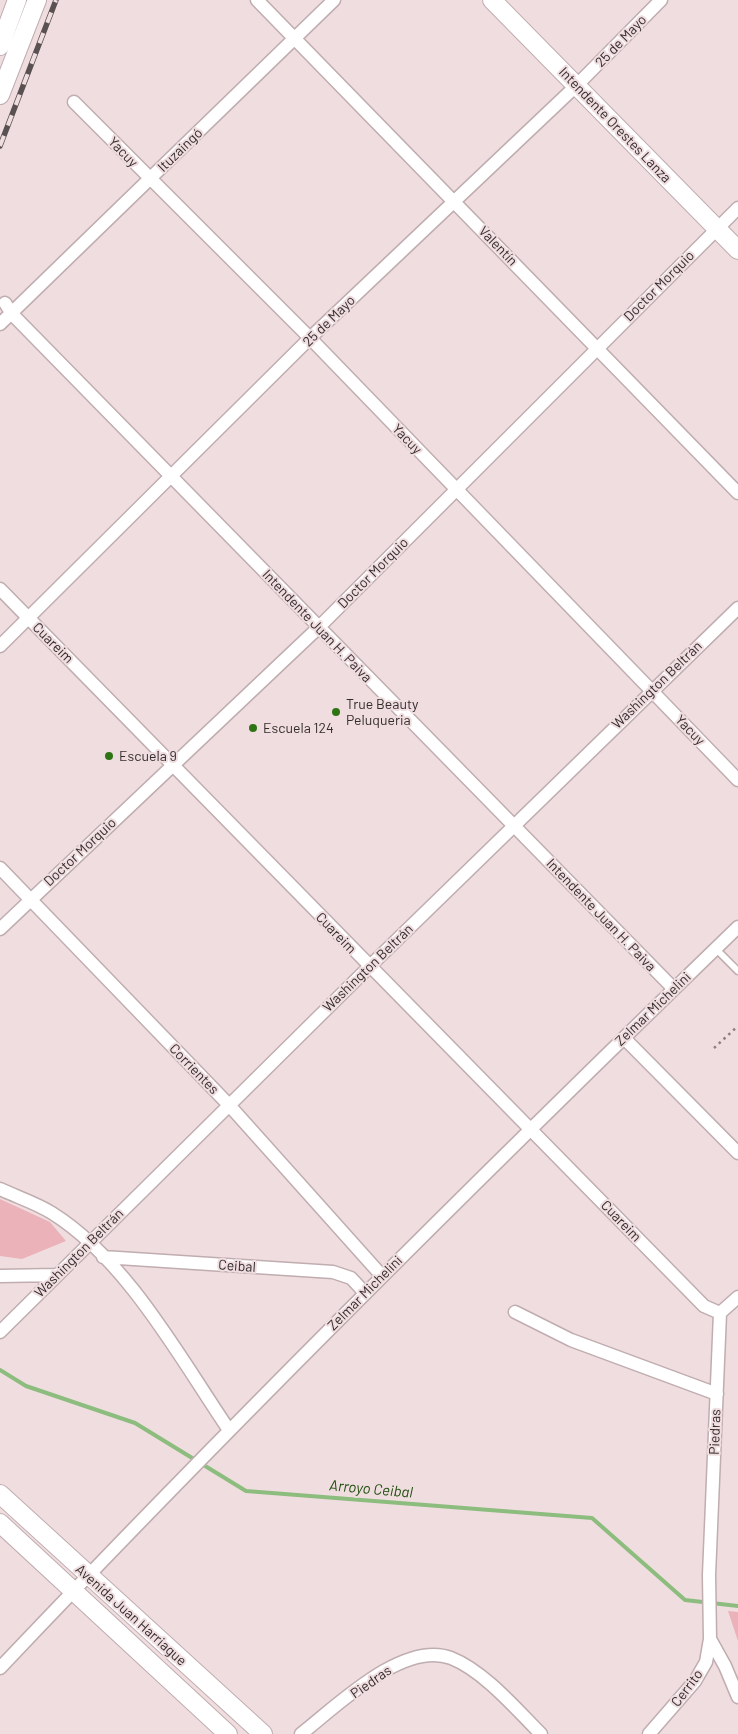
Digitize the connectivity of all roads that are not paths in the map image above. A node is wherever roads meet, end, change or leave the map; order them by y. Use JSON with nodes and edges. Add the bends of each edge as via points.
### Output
{"nodes":[{"id":1,"x":17,"y":0,"type":"edge"},
{"id":2,"x":37,"y":0,"type":"edge"},
{"id":3,"x":256,"y":0,"type":"edge"},
{"id":4,"x":334,"y":0,"type":"edge"},
{"id":5,"x":492,"y":0,"type":"edge"},
{"id":6,"x":661,"y":0,"type":"edge"},
{"id":7,"x":294,"y":39,"type":"junction"},
{"id":8,"x":0,"y":46,"type":"edge"},
{"id":9,"x":577,"y":86,"type":"junction"},
{"id":10,"x":0,"y":95,"type":"edge"},
{"id":11,"x":74,"y":102,"type":"dead end"},
{"id":12,"x":150,"y":180,"type":"junction"},
{"id":13,"x":455,"y":202,"type":"junction"},
{"id":14,"x":738,"y":208,"type":"edge"},
{"id":15,"x":717,"y":228,"type":"junction"},
{"id":16,"x":738,"y":250,"type":"edge"},
{"id":17,"x":6,"y":306,"type":"edge"},
{"id":18,"x":0,"y":324,"type":"edge"},
{"id":19,"x":310,"y":338,"type":"junction"},
{"id":20,"x":597,"y":349,"type":"junction"},
{"id":21,"x":172,"y":476,"type":"junction"},
{"id":22,"x":456,"y":490,"type":"junction"},
{"id":23,"x":738,"y":493,"type":"edge"},
{"id":24,"x":0,"y":589,"type":"edge"},
{"id":25,"x":738,"y":608,"type":"edge"},
{"id":26,"x":28,"y":618,"type":"junction"},
{"id":27,"x":318,"y":628,"type":"junction"},
{"id":28,"x":0,"y":646,"type":"edge"},
{"id":29,"x":652,"y":690,"type":"junction"},
{"id":30,"x":174,"y":765,"type":"junction"},
{"id":31,"x":738,"y":780,"type":"edge"},
{"id":32,"x":514,"y":825,"type":"junction"},
{"id":33,"x":0,"y":868,"type":"edge"},
{"id":34,"x":30,"y":899,"type":"junction"},
{"id":35,"x":738,"y":927,"type":"edge"},
{"id":36,"x":0,"y":929,"type":"edge"},
{"id":37,"x":716,"y":949,"type":"junction"},
{"id":38,"x":369,"y":967,"type":"junction"},
{"id":39,"x":738,"y":971,"type":"edge"},
{"id":40,"x":674,"y":989,"type":"junction"},
{"id":41,"x":624,"y":1038,"type":"junction"},
{"id":42,"x":229,"y":1105,"type":"junction"},
{"id":43,"x":530,"y":1128,"type":"junction"},
{"id":44,"x":738,"y":1152,"type":"edge"},
{"id":45,"x":0,"y":1189,"type":"edge"},
{"id":46,"x":89,"y":1244,"type":"junction"},
{"id":47,"x":103,"y":1257,"type":"junction"},
{"id":48,"x":57,"y":1275,"type":"junction"},
{"id":49,"x":0,"y":1276,"type":"edge"},
{"id":50,"x":382,"y":1276,"type":"junction"},
{"id":51,"x":365,"y":1293,"type":"junction"},
{"id":52,"x":738,"y":1297,"type":"edge"},
{"id":53,"x":514,"y":1312,"type":"dead end"},
{"id":54,"x":720,"y":1314,"type":"junction"},
{"id":55,"x":0,"y":1332,"type":"edge"},
{"id":56,"x":716,"y":1394,"type":"junction"},
{"id":57,"x":229,"y":1430,"type":"junction"},
{"id":58,"x":0,"y":1494,"type":"edge"},
{"id":59,"x":0,"y":1523,"type":"edge"},
{"id":60,"x":87,"y":1575,"type":"junction"},
{"id":61,"x":709,"y":1575,"type":"joint"},
{"id":62,"x":73,"y":1591,"type":"junction"},
{"id":63,"x":710,"y":1639,"type":"junction"},
{"id":64,"x":0,"y":1668,"type":"edge"},
{"id":65,"x":738,"y":1697,"type":"edge"},
{"id":66,"x":228,"y":1734,"type":"edge"},
{"id":67,"x":263,"y":1734,"type":"edge"},
{"id":68,"x":301,"y":1734,"type":"edge"},
{"id":69,"x":541,"y":1734,"type":"edge"},
{"id":70,"x":649,"y":1734,"type":"edge"}],
"edges":[{"from":1,"to":8,"type":"street"},
{"from":2,"to":10,"type":"street"},
{"from":3,"to":7,"type":"street","name":"Valentín"},
{"from":4,"to":7,"type":"street","name":"Ituzaingó"},
{"from":5,"to":9,"type":"street","name":"Intendente Orestes Lanza"},
{"from":6,"to":9,"type":"street","name":"25 de Mayo"},
{"from":7,"to":12,"type":"street","name":"Ituzaingó"},
{"from":7,"to":13,"type":"street","name":"Valentín"},
{"from":9,"to":13,"type":"street","name":"25 de Mayo"},
{"from":9,"to":15,"type":"street","name":"Intendente Orestes Lanza"},
{"from":11,"to":12,"type":"street","name":"Yacuy"},
{"from":12,"to":17,"type":"street","name":"Ituzaingó","via":[[25,299]]},
{"from":12,"to":19,"type":"street","name":"Yacuy"},
{"from":13,"to":19,"type":"street","name":"25 de Mayo"},
{"from":13,"to":20,"type":"street","name":"Valentín"},
{"from":14,"to":15,"type":"street","name":"Doctor Morquio"},
{"from":15,"to":16,"type":"street","name":"Intendente Orestes Lanza"},
{"from":15,"to":20,"type":"street","name":"Doctor Morquio"},
{"from":17,"to":18,"type":"street","name":"Ituzaingó"},
{"from":17,"to":21,"type":"street","name":"Intendente Juan H. Paiva"},
{"from":19,"to":21,"type":"street","name":"25 de Mayo"},
{"from":19,"to":22,"type":"street","name":"Yacuy"},
{"from":20,"to":22,"type":"street","name":"Doctor Morquio"},
{"from":20,"to":23,"type":"street","name":"Valentín"},
{"from":21,"to":26,"type":"street","name":"25 de Mayo"},
{"from":21,"to":27,"type":"street","name":"Intendente Juan H. Paiva"},
{"from":22,"to":27,"type":"street","name":"Doctor Morquio"},
{"from":22,"to":29,"type":"street","name":"Yacuy"},
{"from":24,"to":26,"type":"street","name":"Cuareim"},
{"from":25,"to":29,"type":"street","name":"Washington Beltrán"},
{"from":26,"to":28,"type":"street","name":"25 de Mayo"},
{"from":26,"to":30,"type":"street","name":"Cuareim"},
{"from":27,"to":30,"type":"street","name":"Doctor Morquio"},
{"from":27,"to":32,"type":"street","name":"Intendente Juan H. Paiva"},
{"from":29,"to":31,"type":"street","name":"Yacuy"},
{"from":29,"to":32,"type":"street","name":"Washington Beltrán"},
{"from":30,"to":34,"type":"street","name":"Doctor Morquio"},
{"from":30,"to":38,"type":"street","name":"Cuareim"},
{"from":32,"to":38,"type":"street","name":"Washington Beltrán"},
{"from":32,"to":40,"type":"street","name":"Intendente Juan H. Paiva"},
{"from":33,"to":34,"type":"street","name":"Corrientes"},
{"from":34,"to":36,"type":"street","name":"Doctor Morquio"},
{"from":34,"to":42,"type":"street","name":"Corrientes"},
{"from":35,"to":37,"type":"street","name":"Zelmar Michelini"},
{"from":37,"to":39,"type":"lane"},
{"from":37,"to":40,"type":"street","name":"Zelmar Michelini"},
{"from":38,"to":42,"type":"street","name":"Washington Beltrán"},
{"from":38,"to":43,"type":"street","name":"Cuareim"},
{"from":40,"to":41,"type":"street","name":"Zelmar Michelini"},
{"from":41,"to":43,"type":"street","name":"Zelmar Michelini"},
{"from":41,"to":44,"type":"street"},
{"from":42,"to":46,"type":"street","name":"Washington Beltrán"},
{"from":42,"to":50,"type":"street","name":"Corrientes"},
{"from":43,"to":50,"type":"street","name":"Zelmar Michelini"},
{"from":43,"to":54,"type":"street","name":"Cuareim","via":[[704,1306]]},
{"from":45,"to":46,"type":"street","via":[[51,1213]]},
{"from":46,"to":47,"type":"street"},
{"from":46,"to":48,"type":"street","name":"Washington Beltrán"},
{"from":47,"to":51,"type":"street","name":"Ceibal","via":[[333,1272],[351,1278]]},
{"from":47,"to":57,"type":"street","via":[[119,1272]]},
{"from":48,"to":49,"type":"street"},
{"from":48,"to":55,"type":"street","name":"Washington Beltrán"},
{"from":50,"to":51,"type":"street","name":"Zelmar Michelini"},
{"from":51,"to":57,"type":"street","name":"Zelmar Michelini"},
{"from":52,"to":54,"type":"street"},
{"from":53,"to":56,"type":"street","via":[[571,1340]]},
{"from":54,"to":56,"type":"street","name":"Piedras"},
{"from":56,"to":61,"type":"street","name":"Piedras"},
{"from":57,"to":60,"type":"street","name":"Zelmar Michelini"},
{"from":58,"to":60,"type":"street","name":"Avenida Juan Harriague"},
{"from":59,"to":62,"type":"street","name":"Avenida Juan Harriague"},
{"from":60,"to":62,"type":"street","name":"Zelmar Michelini"},
{"from":60,"to":67,"type":"street","name":"Avenida Juan Harriague"},
{"from":61,"to":63,"type":"street","name":"Cerrito"},
{"from":62,"to":64,"type":"street","name":"Zelmar Michelini"},
{"from":62,"to":66,"type":"street","name":"Avenida Juan Harriague"},
{"from":63,"to":65,"type":"street"},
{"from":63,"to":70,"type":"street","name":"Cerrito","via":[[706,1662],[694,1682]]},
{"from":68,"to":69,"type":"street","name":"Piedras","via":[[398,1663],[428,1654],[451,1658],[483,1678]]}]}
